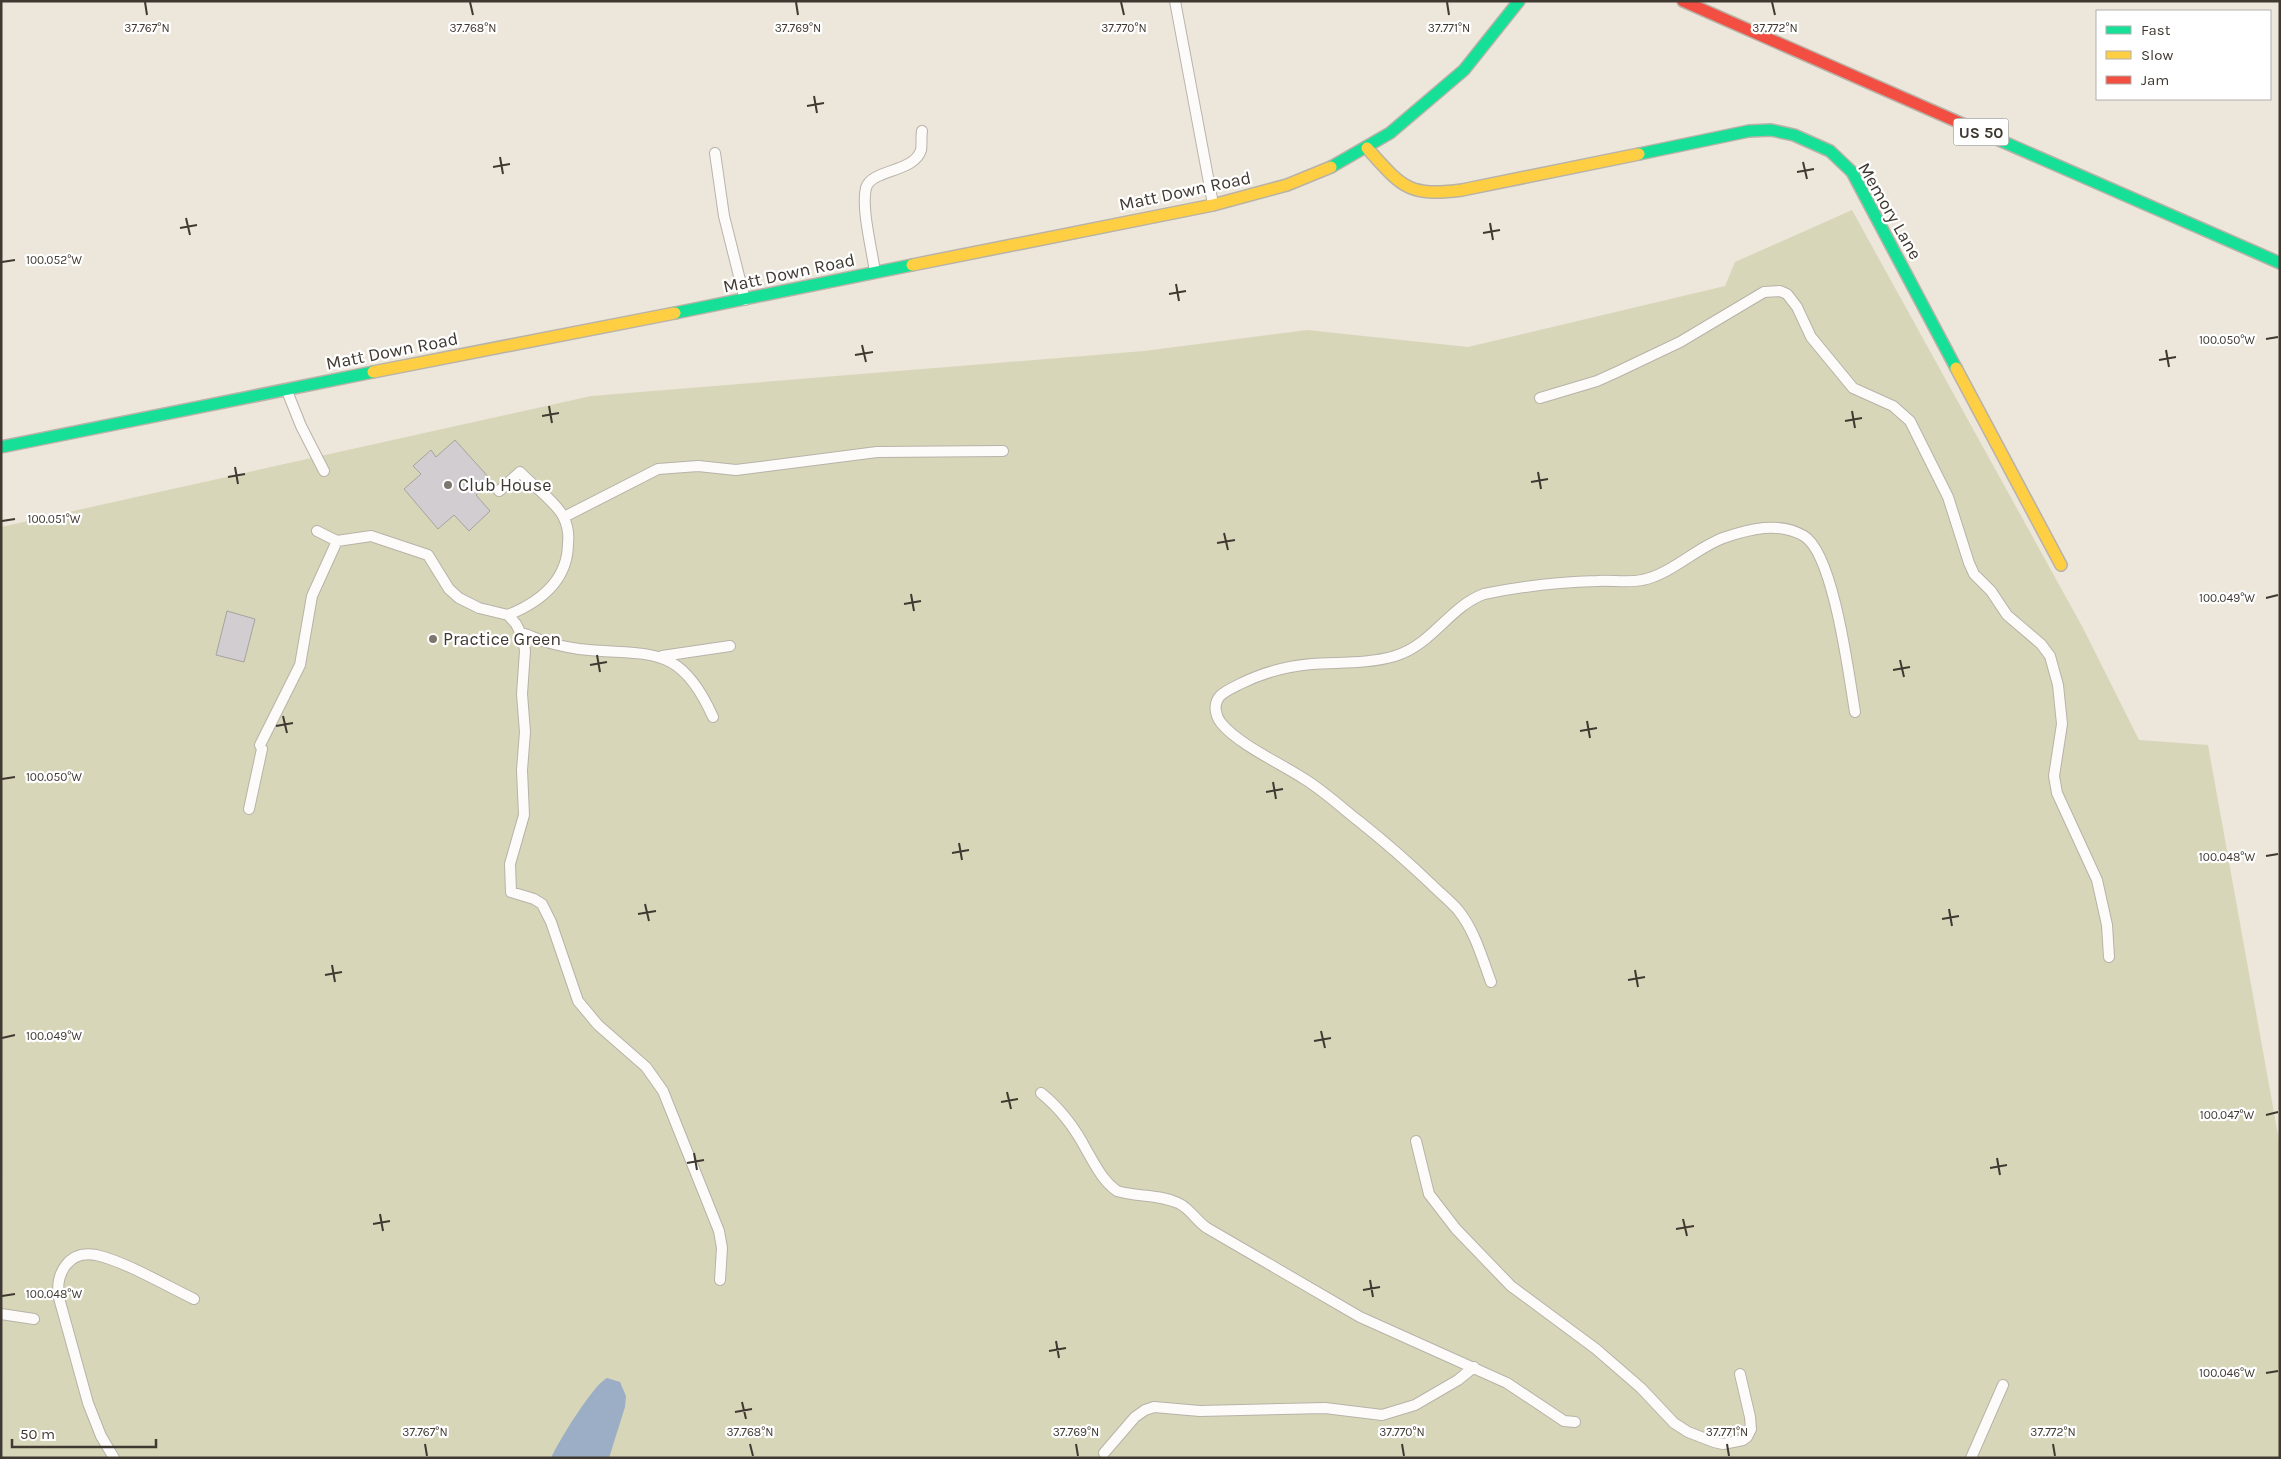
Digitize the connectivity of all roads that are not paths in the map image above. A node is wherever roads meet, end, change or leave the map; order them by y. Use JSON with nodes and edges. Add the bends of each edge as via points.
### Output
{"nodes":[{"id":1,"x":1175,"y":1,"type":"edge"},
{"id":2,"x":1519,"y":1,"type":"edge"},
{"id":3,"x":1683,"y":1,"type":"edge"},
{"id":4,"x":922,"y":131,"type":"dead end"},
{"id":5,"x":1367,"y":148,"type":"junction"},
{"id":6,"x":715,"y":154,"type":"dead end"},
{"id":7,"x":1214,"y":205,"type":"junction"},
{"id":8,"x":2280,"y":263,"type":"edge"},
{"id":9,"x":875,"y":273,"type":"junction"},
{"id":10,"x":746,"y":300,"type":"junction"},
{"id":11,"x":287,"y":390,"type":"junction"},
{"id":12,"x":1540,"y":398,"type":"dead end"},
{"id":13,"x":1,"y":448,"type":"edge"},
{"id":14,"x":1004,"y":451,"type":"dead end"},
{"id":15,"x":324,"y":471,"type":"dead end"},
{"id":16,"x":499,"y":491,"type":"dead end"},
{"id":17,"x":564,"y":517,"type":"junction"},
{"id":18,"x":317,"y":531,"type":"dead end"},
{"id":19,"x":336,"y":541,"type":"junction"},
{"id":20,"x":2061,"y":565,"type":"dead end"},
{"id":21,"x":508,"y":615,"type":"junction"},
{"id":22,"x":520,"y":633,"type":"junction"},
{"id":23,"x":730,"y":646,"type":"dead end"},
{"id":24,"x":661,"y":656,"type":"junction"},
{"id":25,"x":1855,"y":712,"type":"dead end"},
{"id":26,"x":713,"y":717,"type":"dead end"},
{"id":27,"x":249,"y":809,"type":"dead end"},
{"id":28,"x":2109,"y":957,"type":"dead end"},
{"id":29,"x":1491,"y":982,"type":"dead end"},
{"id":30,"x":1041,"y":1093,"type":"dead end"},
{"id":31,"x":1416,"y":1141,"type":"dead end"},
{"id":32,"x":720,"y":1280,"type":"dead end"},
{"id":33,"x":194,"y":1299,"type":"dead end"},
{"id":34,"x":1,"y":1314,"type":"edge"},
{"id":35,"x":34,"y":1319,"type":"dead end"},
{"id":36,"x":1474,"y":1367,"type":"junction"},
{"id":37,"x":1740,"y":1374,"type":"dead end"},
{"id":38,"x":2004,"y":1385,"type":"dead end"},
{"id":39,"x":1575,"y":1422,"type":"dead end"},
{"id":40,"x":1104,"y":1453,"type":"dead end"},
{"id":41,"x":114,"y":1458,"type":"edge"},
{"id":42,"x":1971,"y":1458,"type":"edge"}],
"edges":[{"from":1,"to":7,"type":"lane"},
{"from":2,"to":5,"type":"main road","name":"Matt Down Road","via":[[1464,70],[1390,133]]},
{"from":3,"to":8,"type":"main road","number":"US 50"},
{"from":4,"to":9,"type":"lane","via":[[921,150],[915,159],[897,170],[872,178],[866,186],[865,204]]},
{"from":5,"to":7,"type":"main road","name":"Matt Down Road","via":[[1287,185]]},
{"from":5,"to":20,"type":"main road","name":"Memory Lane","via":[[1394,177],[1409,187],[1429,193],[1462,190],[1749,130],[1794,135],[1830,151],[1852,172]]},
{"from":6,"to":10,"type":"lane","via":[[724,216]]},
{"from":7,"to":9,"type":"main road","name":"Matt Down Road"},
{"from":9,"to":10,"type":"main road","name":"Matt Down Road"},
{"from":10,"to":11,"type":"main road","name":"Matt Down Road"},
{"from":11,"to":13,"type":"main road","name":"Matt Down Road"},
{"from":11,"to":15,"type":"lane"},
{"from":12,"to":28,"type":"lane","via":[[1617,372],[1680,342],[1764,292],[1787,294],[1797,307],[1810,338],[1854,388],[1893,406],[1910,421],[1948,497],[1974,574],[2007,614],[2050,656],[2058,686],[2062,724],[2054,776],[2057,793],[2097,880],[2107,925]]},
{"from":14,"to":17,"type":"lane","via":[[877,452],[736,470],[667,467]]},
{"from":16,"to":17,"type":"lane","via":[[520,472]]},
{"from":17,"to":21,"type":"lane","via":[[568,552],[558,580],[536,601]]},
{"from":18,"to":19,"type":"lane"},
{"from":19,"to":21,"type":"lane","via":[[371,536],[428,555],[449,589],[459,598],[479,608]]},
{"from":19,"to":27,"type":"lane","via":[[312,596],[300,665],[260,745],[262,749]]},
{"from":21,"to":22,"type":"lane"},
{"from":22,"to":24,"type":"lane","via":[[577,649]]},
{"from":22,"to":32,"type":"lane","via":[[526,662],[522,694],[524,815],[510,864],[511,892],[542,904],[578,1001],[598,1025],[646,1067],[663,1091],[719,1231],[722,1248]]},
{"from":23,"to":24,"type":"lane"},
{"from":24,"to":26,"type":"lane","via":[[683,670],[695,684]]},
{"from":25,"to":29,"type":"lane","via":[[1837,613],[1822,562],[1814,544],[1805,536],[1776,528],[1722,539],[1642,580],[1597,581],[1484,594],[1459,609],[1422,643],[1408,651],[1380,658],[1310,664],[1268,672],[1220,695],[1215,704],[1216,712],[1220,722],[1232,734],[1328,796],[1398,852],[1457,909],[1472,931]]},
{"from":30,"to":36,"type":"lane","via":[[1064,1114],[1100,1174],[1117,1191],[1178,1203],[1207,1228],[1353,1313]]},
{"from":31,"to":37,"type":"lane","via":[[1429,1194],[1456,1229],[1511,1286],[1596,1349],[1641,1388],[1674,1423],[1714,1442],[1723,1444],[1743,1440],[1751,1429]]},
{"from":33,"to":41,"type":"lane","via":[[94,1255],[70,1260],[60,1272],[59,1298],[84,1389],[101,1436]]},
{"from":34,"to":35,"type":"lane"},
{"from":36,"to":39,"type":"lane","via":[[1507,1383],[1564,1421]]},
{"from":36,"to":40,"type":"lane","via":[[1415,1405],[1382,1415],[1325,1408],[1200,1411],[1154,1407],[1135,1417]]},
{"from":38,"to":42,"type":"lane"}]}
